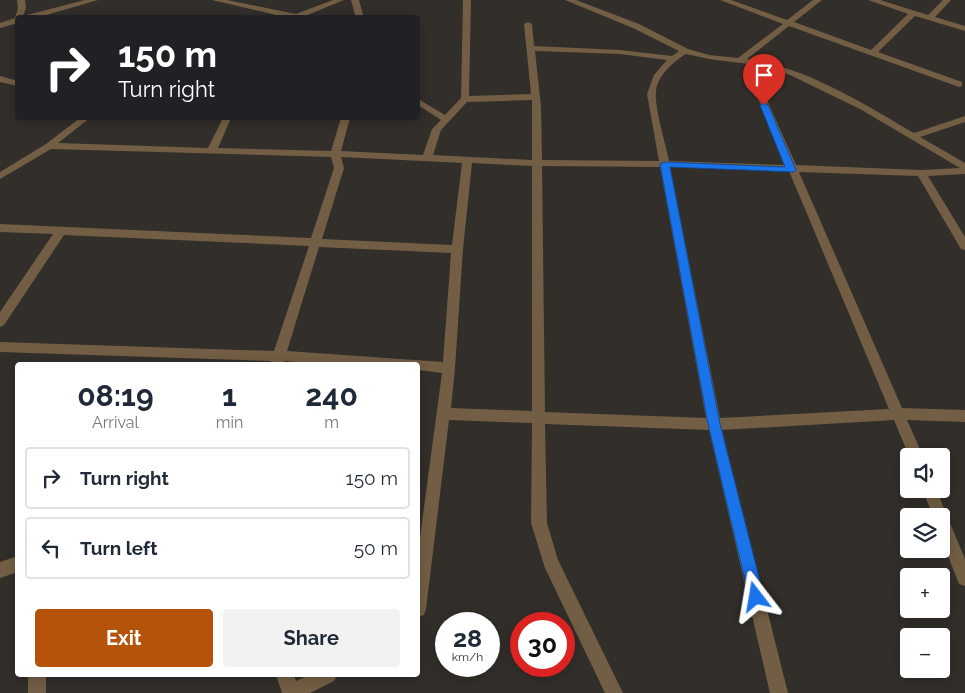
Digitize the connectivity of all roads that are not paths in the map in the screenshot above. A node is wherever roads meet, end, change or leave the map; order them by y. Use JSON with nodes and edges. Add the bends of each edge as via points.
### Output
{"nodes":[{"id":1,"x":21,"y":0,"type":"edge"},
{"id":2,"x":94,"y":0,"type":"edge"},
{"id":3,"x":216,"y":0,"type":"edge"},
{"id":4,"x":340,"y":0,"type":"edge"},
{"id":5,"x":355,"y":0,"type":"edge"},
{"id":6,"x":467,"y":0,"type":"edge"},
{"id":7,"x":569,"y":0,"type":"edge"},
{"id":8,"x":724,"y":0,"type":"edge"},
{"id":9,"x":818,"y":0,"type":"edge"},
{"id":10,"x":872,"y":0,"type":"edge"},
{"id":11,"x":947,"y":0,"type":"edge"},
{"id":12,"x":328,"y":2,"type":"edge"},
{"id":13,"x":913,"y":13,"type":"junction"},
{"id":14,"x":19,"y":15,"type":"edge"},
{"id":15,"x":36,"y":15,"type":"edge"},
{"id":16,"x":284,"y":15,"type":"edge"},
{"id":17,"x":298,"y":15,"type":"edge"},
{"id":18,"x":359,"y":15,"type":"edge"},
{"id":19,"x":930,"y":18,"type":"junction"},
{"id":20,"x":15,"y":20,"type":"edge"},
{"id":21,"x":788,"y":23,"type":"junction"},
{"id":22,"x":528,"y":24,"type":"dead end"},
{"id":23,"x":0,"y":26,"type":"edge"},
{"id":24,"x":965,"y":28,"type":"edge"},
{"id":25,"x":530,"y":48,"type":"junction"},
{"id":26,"x":685,"y":51,"type":"junction"},
{"id":27,"x":873,"y":53,"type":"junction"},
{"id":28,"x":672,"y":58,"type":"junction"},
{"id":29,"x":741,"y":60,"type":"junction"},
{"id":30,"x":0,"y":79,"type":"edge"},
{"id":31,"x":15,"y":83,"type":"edge"},
{"id":32,"x":959,"y":84,"type":"dead end"},
{"id":33,"x":758,"y":89,"type":"dead end"},
{"id":34,"x":536,"y":97,"type":"junction"},
{"id":35,"x":465,"y":99,"type":"junction"},
{"id":36,"x":420,"y":103,"type":"edge"},
{"id":37,"x":446,"y":119,"type":"junction"},
{"id":38,"x":965,"y":119,"type":"edge"},
{"id":39,"x":83,"y":120,"type":"edge"},
{"id":40,"x":226,"y":120,"type":"edge"},
{"id":41,"x":345,"y":120,"type":"edge"},
{"id":42,"x":913,"y":136,"type":"junction"},
{"id":43,"x":49,"y":146,"type":"junction"},
{"id":44,"x":212,"y":150,"type":"junction"},
{"id":45,"x":335,"y":154,"type":"junction"},
{"id":46,"x":427,"y":158,"type":"junction"},
{"id":47,"x":467,"y":160,"type":"junction"},
{"id":48,"x":538,"y":164,"type":"junction"},
{"id":49,"x":665,"y":164,"type":"junction"},
{"id":50,"x":965,"y":169,"type":"edge"},
{"id":51,"x":791,"y":170,"type":"junction"},
{"id":52,"x":921,"y":173,"type":"junction"},
{"id":53,"x":0,"y":176,"type":"edge"},
{"id":54,"x":0,"y":228,"type":"edge"},
{"id":55,"x":61,"y":231,"type":"junction"},
{"id":56,"x":315,"y":242,"type":"junction"},
{"id":57,"x":965,"y":246,"type":"edge"},
{"id":58,"x":457,"y":249,"type":"junction"},
{"id":59,"x":0,"y":322,"type":"edge"},
{"id":60,"x":0,"y":347,"type":"edge"},
{"id":61,"x":278,"y":360,"type":"edge"},
{"id":62,"x":332,"y":362,"type":"edge"},
{"id":63,"x":420,"y":365,"type":"edge"},
{"id":64,"x":449,"y":368,"type":"junction"},
{"id":65,"x":444,"y":414,"type":"junction"},
{"id":66,"x":899,"y":414,"type":"junction"},
{"id":67,"x":965,"y":416,"type":"edge"},
{"id":68,"x":538,"y":418,"type":"junction"},
{"id":69,"x":714,"y":424,"type":"junction"},
{"id":70,"x":913,"y":448,"type":"edge"},
{"id":71,"x":950,"y":540,"type":"edge"},
{"id":72,"x":15,"y":565,"type":"edge"},
{"id":73,"x":0,"y":570,"type":"edge"},
{"id":74,"x":965,"y":578,"type":"edge"},
{"id":75,"x":420,"y":594,"type":"edge"},
{"id":76,"x":37,"y":677,"type":"edge"},
{"id":77,"x":287,"y":677,"type":"edge"},
{"id":78,"x":324,"y":677,"type":"edge"},
{"id":79,"x":38,"y":693,"type":"edge"},
{"id":80,"x":291,"y":693,"type":"edge"},
{"id":81,"x":614,"y":693,"type":"edge"},
{"id":82,"x":779,"y":693,"type":"edge"}],
"edges":[{"from":1,"to":14,"type":"street"},
{"from":2,"to":15,"type":"street"},
{"from":3,"to":16,"type":"street"},
{"from":4,"to":12,"type":"street"},
{"from":5,"to":18,"type":"street"},
{"from":6,"to":35,"type":"street"},
{"from":7,"to":26,"type":"street","via":[[636,26]]},
{"from":8,"to":21,"type":"street"},
{"from":9,"to":21,"type":"street"},
{"from":10,"to":13,"type":"street"},
{"from":11,"to":19,"type":"street"},
{"from":12,"to":17,"type":"street"},
{"from":13,"to":19,"type":"street"},
{"from":13,"to":27,"type":"street"},
{"from":19,"to":24,"type":"street"},
{"from":20,"to":23,"type":"street"},
{"from":21,"to":27,"type":"street"},
{"from":21,"to":29,"type":"street"},
{"from":22,"to":25,"type":"street"},
{"from":25,"to":28,"type":"street"},
{"from":25,"to":34,"type":"street"},
{"from":26,"to":28,"type":"street"},
{"from":26,"to":29,"type":"street"},
{"from":27,"to":32,"type":"street"},
{"from":28,"to":49,"type":"street","via":[[655,82],[651,94]]},
{"from":29,"to":42,"type":"street","via":[[793,73]]},
{"from":30,"to":31,"type":"street"},
{"from":33,"to":51,"type":"street"},
{"from":34,"to":35,"type":"street"},
{"from":34,"to":48,"type":"street"},
{"from":35,"to":37,"type":"street"},
{"from":36,"to":37,"type":"street"},
{"from":37,"to":46,"type":"street","via":[[433,136]]},
{"from":38,"to":42,"type":"street"},
{"from":39,"to":43,"type":"street"},
{"from":40,"to":44,"type":"street"},
{"from":41,"to":45,"type":"street"},
{"from":42,"to":50,"type":"street"},
{"from":43,"to":44,"type":"street"},
{"from":43,"to":53,"type":"street"},
{"from":44,"to":45,"type":"street"},
{"from":45,"to":46,"type":"street"},
{"from":45,"to":56,"type":"street","via":[[339,168]]},
{"from":46,"to":47,"type":"street"},
{"from":47,"to":48,"type":"street"},
{"from":47,"to":58,"type":"street"},
{"from":48,"to":49,"type":"street"},
{"from":48,"to":68,"type":"street"},
{"from":49,"to":51,"type":"street"},
{"from":49,"to":69,"type":"street"},
{"from":50,"to":52,"type":"street"},
{"from":51,"to":52,"type":"street"},
{"from":51,"to":66,"type":"street"},
{"from":52,"to":57,"type":"street"},
{"from":54,"to":55,"type":"street"},
{"from":55,"to":56,"type":"street"},
{"from":55,"to":59,"type":"street"},
{"from":56,"to":58,"type":"street"},
{"from":56,"to":61,"type":"street"},
{"from":58,"to":64,"type":"street"},
{"from":60,"to":61,"type":"street"},
{"from":61,"to":62,"type":"street"},
{"from":63,"to":64,"type":"street"},
{"from":64,"to":65,"type":"street"},
{"from":65,"to":68,"type":"street"},
{"from":65,"to":75,"type":"street"},
{"from":66,"to":67,"type":"street"},
{"from":66,"to":69,"type":"street"},
{"from":66,"to":70,"type":"street"},
{"from":68,"to":69,"type":"street"},
{"from":68,"to":81,"type":"street","via":[[539,523],[551,562]]},
{"from":69,"to":82,"type":"street"},
{"from":71,"to":74,"type":"street"},
{"from":72,"to":73,"type":"street"},
{"from":76,"to":79,"type":"street"},
{"from":77,"to":80,"type":"street"},
{"from":78,"to":80,"type":"street"}]}
